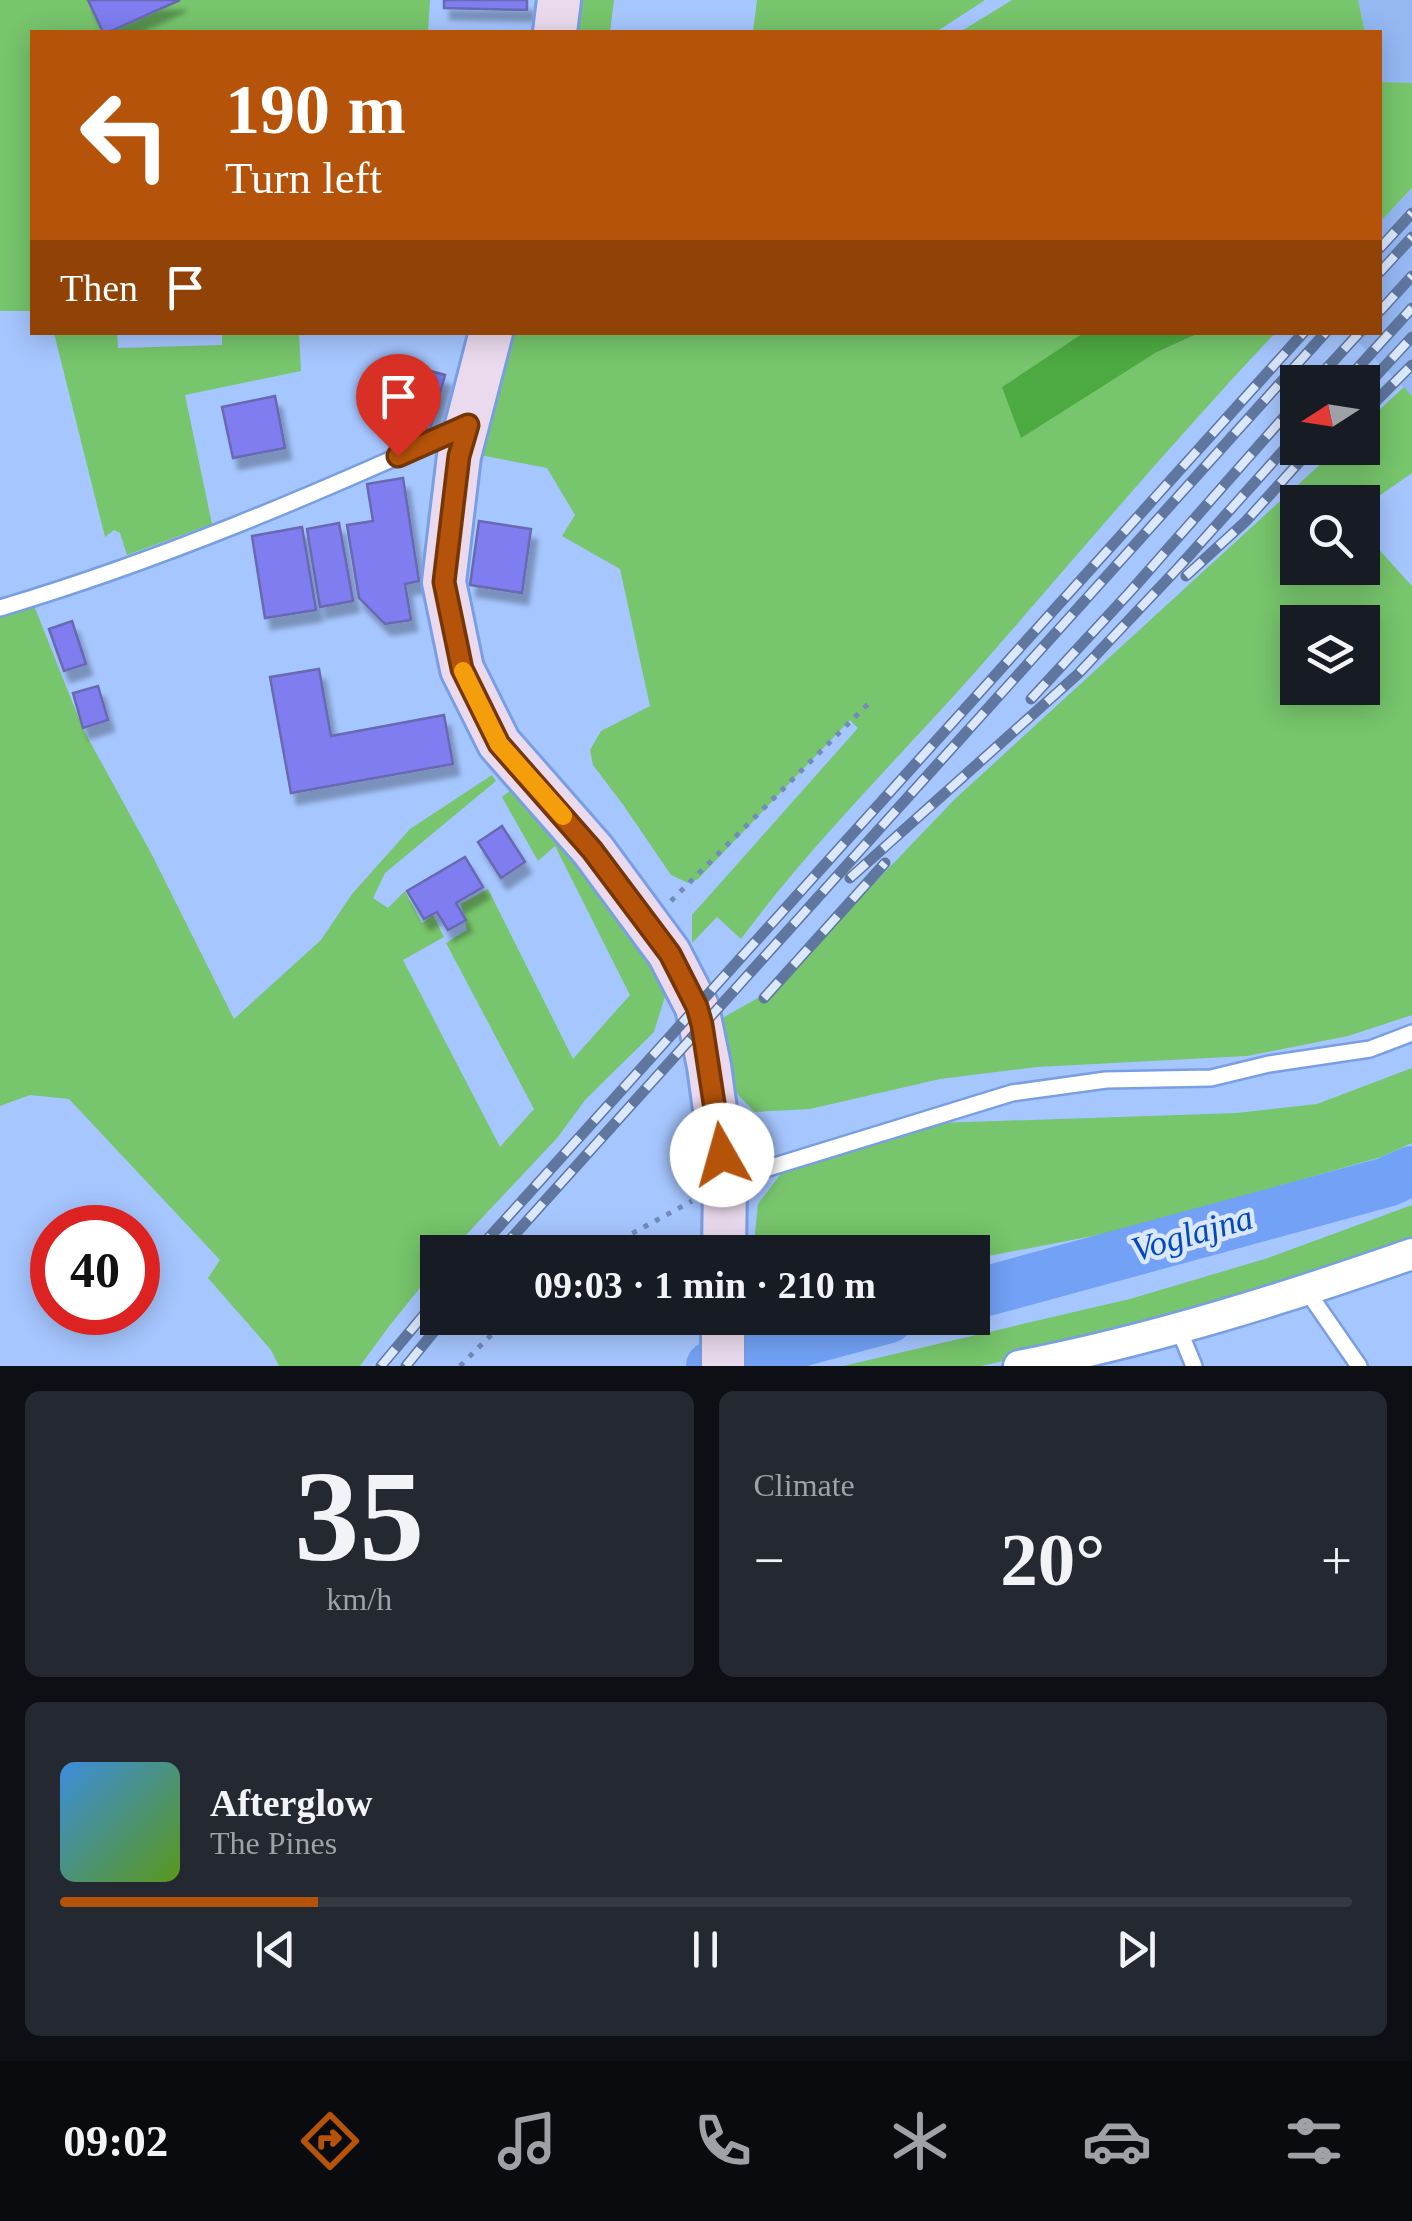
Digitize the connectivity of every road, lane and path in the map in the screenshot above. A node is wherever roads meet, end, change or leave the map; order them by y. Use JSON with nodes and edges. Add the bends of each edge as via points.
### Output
{"nodes":[{"id":1,"x":559,"y":0,"type":"edge"},
{"id":2,"x":554,"y":30,"type":"edge"},
{"id":3,"x":491,"y":335,"type":"edge"},
{"id":4,"x":468,"y":425,"type":"junction"},
{"id":5,"x":0,"y":608,"type":"edge"},
{"id":6,"x":872,"y":698,"type":"dead end"},
{"id":7,"x":648,"y":924,"type":"junction"},
{"id":8,"x":1412,"y":1034,"type":"edge"},
{"id":9,"x":725,"y":1182,"type":"junction"},
{"id":10,"x":629,"y":1235,"type":"edge"},
{"id":11,"x":724,"y":1235,"type":"edge"},
{"id":12,"x":1412,"y":1254,"type":"edge"},
{"id":13,"x":1307,"y":1290,"type":"junction"},
{"id":14,"x":1178,"y":1328,"type":"junction"},
{"id":15,"x":491,"y":1335,"type":"edge"},
{"id":16,"x":724,"y":1335,"type":"edge"},
{"id":17,"x":460,"y":1366,"type":"edge"},
{"id":18,"x":724,"y":1366,"type":"edge"},
{"id":19,"x":1018,"y":1366,"type":"edge"},
{"id":20,"x":1194,"y":1366,"type":"edge"},
{"id":21,"x":1359,"y":1366,"type":"edge"}],
"edges":[{"from":1,"to":2,"type":"street"},
{"from":3,"to":4,"type":"street"},
{"from":4,"to":5,"type":"lane","via":[[317,494]]},
{"from":4,"to":7,"type":"street","via":[[444,582],[462,669],[499,744]]},
{"from":6,"to":7,"type":"path"},
{"from":7,"to":9,"type":"street","via":[[697,1007]]},
{"from":8,"to":9,"type":"lane","via":[[1370,1049],[1211,1078],[1106,1080],[1012,1093]]},
{"from":9,"to":10,"type":"path"},
{"from":9,"to":11,"type":"street"},
{"from":12,"to":13,"type":"street"},
{"from":13,"to":14,"type":"street"},
{"from":13,"to":21,"type":"lane"},
{"from":14,"to":19,"type":"street"},
{"from":14,"to":20,"type":"lane"},
{"from":15,"to":17,"type":"path"},
{"from":16,"to":18,"type":"street"}]}
